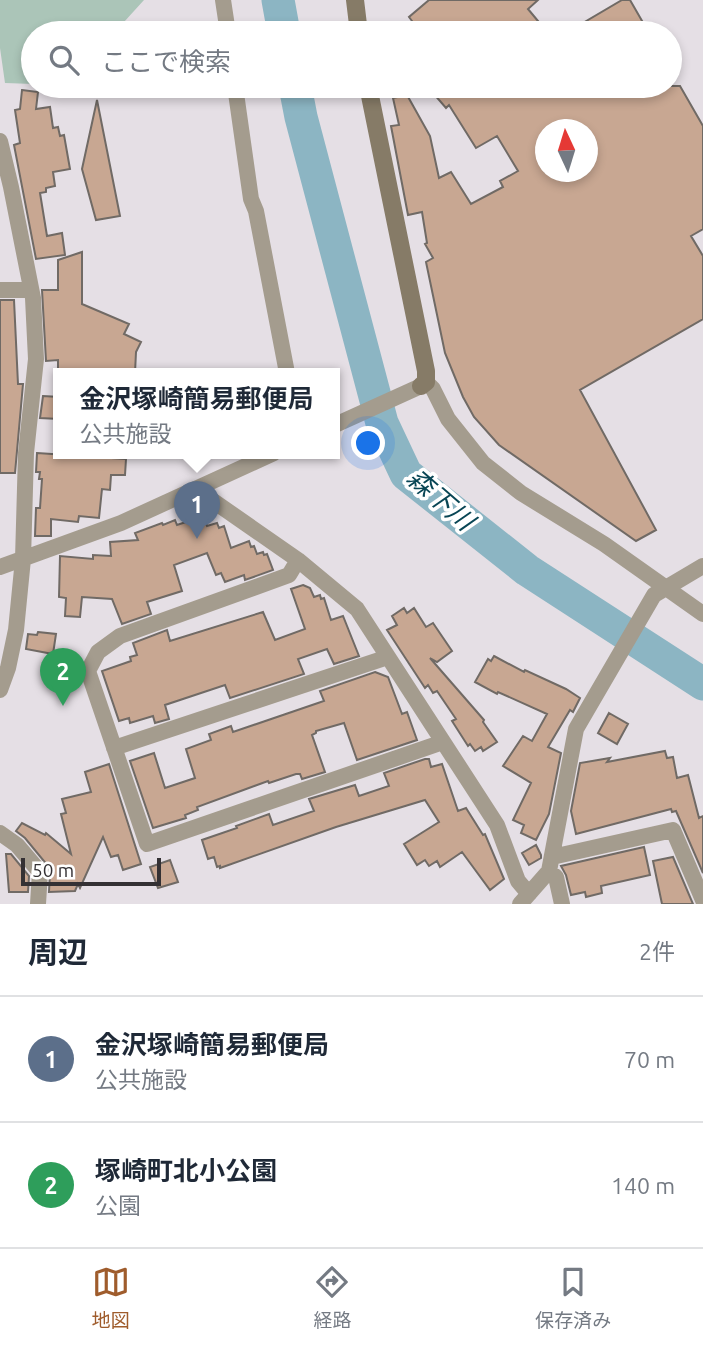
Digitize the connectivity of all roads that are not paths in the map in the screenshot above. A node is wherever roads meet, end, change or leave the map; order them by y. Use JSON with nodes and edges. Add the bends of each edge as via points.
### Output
{"nodes":[{"id":1,"x":223,"y":0,"type":"edge"},
{"id":2,"x":355,"y":0,"type":"edge"},
{"id":3,"x":226,"y":21,"type":"edge"},
{"id":4,"x":358,"y":21,"type":"edge"},
{"id":5,"x":237,"y":98,"type":"edge"},
{"id":6,"x":370,"y":98,"type":"edge"},
{"id":7,"x":0,"y":141,"type":"edge"},
{"id":8,"x":6,"y":187,"type":"edge"},
{"id":9,"x":0,"y":290,"type":"edge"},
{"id":10,"x":31,"y":290,"type":"junction"},
{"id":11,"x":286,"y":368,"type":"edge"},
{"id":12,"x":424,"y":384,"type":"junction"},
{"id":13,"x":340,"y":423,"type":"edge"},
{"id":14,"x":261,"y":459,"type":"edge"},
{"id":15,"x":196,"y":489,"type":"junction"},
{"id":16,"x":23,"y":559,"type":"junction"},
{"id":17,"x":298,"y":560,"type":"junction"},
{"id":18,"x":703,"y":566,"type":"edge"},
{"id":19,"x":0,"y":567,"type":"edge"},
{"id":20,"x":660,"y":591,"type":"junction"},
{"id":21,"x":703,"y":614,"type":"edge"},
{"id":22,"x":388,"y":657,"type":"junction"},
{"id":23,"x":0,"y":690,"type":"edge"},
{"id":24,"x":443,"y":742,"type":"junction"},
{"id":25,"x":114,"y":748,"type":"junction"},
{"id":26,"x":0,"y":833,"type":"edge"},
{"id":27,"x":551,"y":864,"type":"junction"},
{"id":28,"x":525,"y":899,"type":"edge"},
{"id":29,"x":703,"y":900,"type":"edge"},
{"id":30,"x":38,"y":904,"type":"edge"},
{"id":31,"x":562,"y":904,"type":"edge"}],
"edges":[{"from":1,"to":3,"type":"street"},
{"from":2,"to":4,"type":"street"},
{"from":5,"to":11,"type":"street","via":[[251,199]]},
{"from":6,"to":12,"type":"street","via":[[426,371]]},
{"from":7,"to":8,"type":"street"},
{"from":8,"to":10,"type":"street"},
{"from":9,"to":10,"type":"street"},
{"from":10,"to":16,"type":"street","via":[[36,359],[26,453]]},
{"from":12,"to":13,"type":"street"},
{"from":12,"to":20,"type":"street","via":[[433,389],[448,419],[483,463],[521,493],[604,544]]},
{"from":14,"to":15,"type":"street"},
{"from":15,"to":16,"type":"street"},
{"from":15,"to":17,"type":"street"},
{"from":16,"to":19,"type":"street"},
{"from":16,"to":23,"type":"street","via":[[16,630]]},
{"from":17,"to":22,"type":"street","via":[[357,609]]},
{"from":17,"to":25,"type":"street","via":[[289,575],[120,636],[98,652],[88,671]]},
{"from":18,"to":20,"type":"street"},
{"from":20,"to":21,"type":"street"},
{"from":20,"to":27,"type":"street","via":[[576,729]]},
{"from":22,"to":24,"type":"street"},
{"from":22,"to":25,"type":"street"},
{"from":24,"to":25,"type":"street","via":[[147,844]]},
{"from":24,"to":28,"type":"street","via":[[496,825]]},
{"from":26,"to":30,"type":"street","via":[[18,845],[40,872]]},
{"from":27,"to":28,"type":"street"},
{"from":27,"to":29,"type":"street","via":[[673,830]]},
{"from":27,"to":31,"type":"street"}]}
